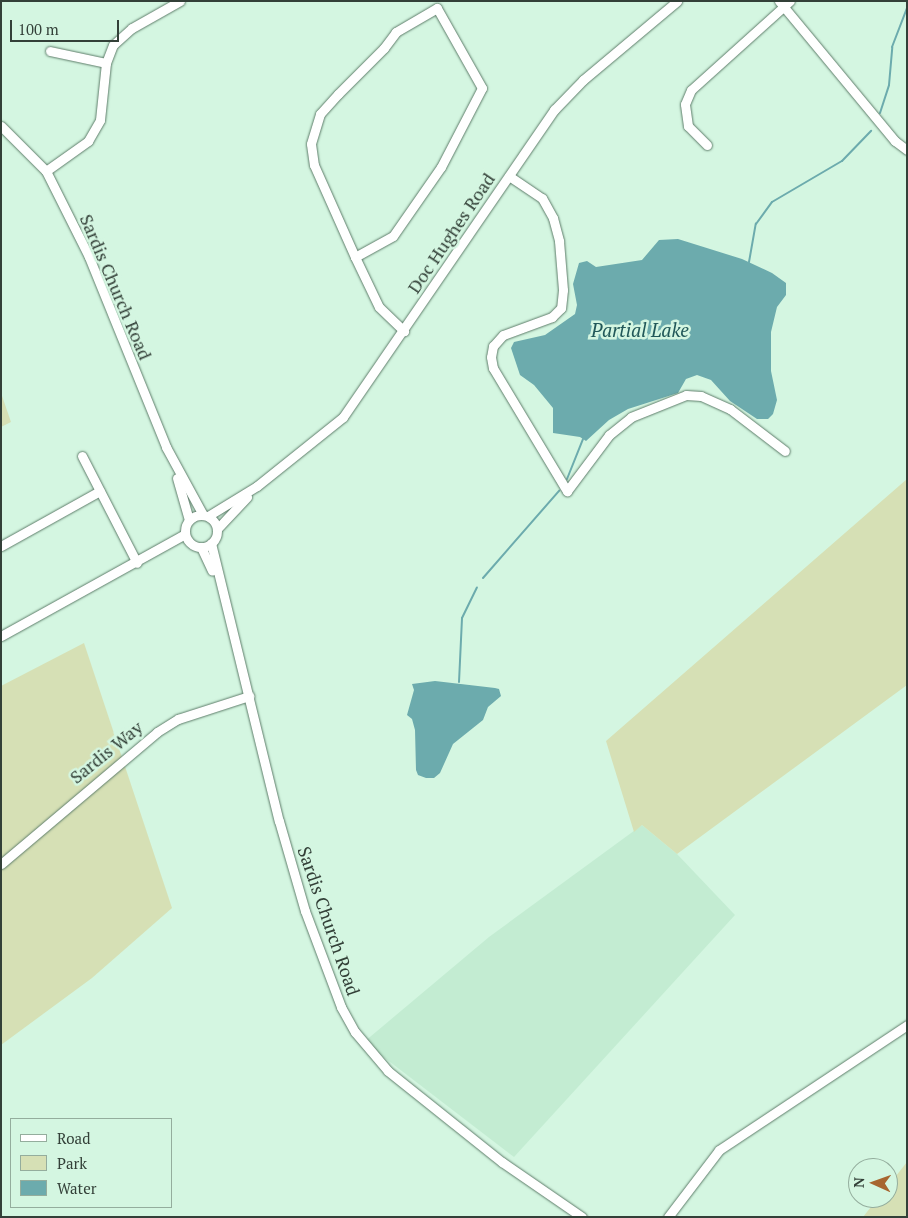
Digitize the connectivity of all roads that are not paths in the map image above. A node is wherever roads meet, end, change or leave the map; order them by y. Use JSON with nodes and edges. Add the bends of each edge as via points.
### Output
{"nodes":[{"id":1,"x":180,"y":1,"type":"edge"},
{"id":2,"x":677,"y":1,"type":"edge"},
{"id":3,"x":773,"y":1,"type":"edge"},
{"id":4,"x":790,"y":1,"type":"edge"},
{"id":5,"x":781,"y":4,"type":"edge"},
{"id":6,"x":50,"y":51,"type":"dead end"},
{"id":7,"x":106,"y":63,"type":"junction"},
{"id":8,"x":1,"y":126,"type":"edge"},
{"id":9,"x":707,"y":144,"type":"dead end"},
{"id":10,"x":907,"y":150,"type":"edge"},
{"id":11,"x":46,"y":171,"type":"junction"},
{"id":12,"x":509,"y":176,"type":"junction"},
{"id":13,"x":355,"y":257,"type":"junction"},
{"id":14,"x":404,"y":331,"type":"junction"},
{"id":15,"x":166,"y":447,"type":"junction"},
{"id":16,"x":785,"y":451,"type":"dead end"},
{"id":17,"x":82,"y":456,"type":"dead end"},
{"id":18,"x":257,"y":486,"type":"junction"},
{"id":19,"x":100,"y":491,"type":"junction"},
{"id":20,"x":205,"y":515,"type":"junction"},
{"id":21,"x":189,"y":520,"type":"junction"},
{"id":22,"x":217,"y":529,"type":"junction"},
{"id":23,"x":185,"y":534,"type":"junction"},
{"id":24,"x":191,"y":543,"type":"junction"},
{"id":25,"x":211,"y":543,"type":"junction"},
{"id":26,"x":1,"y":546,"type":"edge"},
{"id":27,"x":201,"y":547,"type":"junction"},
{"id":28,"x":149,"y":557,"type":"junction"},
{"id":29,"x":137,"y":563,"type":"junction"},
{"id":30,"x":221,"y":592,"type":"junction"},
{"id":31,"x":1,"y":636,"type":"edge"},
{"id":32,"x":249,"y":696,"type":"junction"},
{"id":33,"x":1,"y":864,"type":"edge"},
{"id":34,"x":907,"y":1025,"type":"edge"},
{"id":35,"x":582,"y":1217,"type":"edge"},
{"id":36,"x":668,"y":1217,"type":"edge"}],
"edges":[{"from":1,"to":7,"type":"street","via":[[132,28],[113,44]]},
{"from":2,"to":12,"type":"street","name":"Doc Hughes Road","via":[[571,92],[554,110]]},
{"from":3,"to":5,"type":"street"},
{"from":4,"to":5,"type":"street"},
{"from":5,"to":9,"type":"street","via":[[691,90],[685,104],[688,126]]},
{"from":5,"to":10,"type":"street"},
{"from":6,"to":7,"type":"street"},
{"from":7,"to":11,"type":"street","via":[[100,120],[88,141]]},
{"from":8,"to":11,"type":"street","name":"Sardis Church Road"},
{"from":11,"to":15,"type":"street","name":"Sardis Church Road","via":[[89,257]]},
{"from":12,"to":14,"type":"street","name":"Doc Hughes Road"},
{"from":12,"to":16,"type":"street","via":[[542,198],[553,218],[559,241],[563,290],[561,308],[552,318],[503,335],[493,346],[493,368],[567,490],[609,435],[631,417],[686,395],[701,396],[730,409]]},
{"from":13,"to":13,"type":"street","via":[[314,165],[311,144],[315,126],[320,114],[396,32],[437,8],[482,88],[441,167],[393,236]]},
{"from":13,"to":14,"type":"street","via":[[379,307]]},
{"from":14,"to":18,"type":"street","name":"Doc Hughes Road","via":[[343,416]]},
{"from":15,"to":20,"type":"street","name":"Sardis Church Road"},
{"from":15,"to":21,"type":"street","name":"Sardis Church Road"},
{"from":17,"to":19,"type":"street"},
{"from":18,"to":20,"type":"street","name":"Doc Hughes Road"},
{"from":18,"to":22,"type":"street","name":"Doc Hughes Road"},
{"from":19,"to":26,"type":"street"},
{"from":19,"to":29,"type":"street"},
{"from":20,"to":21,"type":"street"},
{"from":20,"to":22,"type":"street"},
{"from":21,"to":23,"type":"street"},
{"from":22,"to":25,"type":"street"},
{"from":23,"to":24,"type":"street"},
{"from":23,"to":28,"type":"street"},
{"from":24,"to":27,"type":"street"},
{"from":24,"to":28,"type":"street"},
{"from":25,"to":27,"type":"street"},
{"from":25,"to":30,"type":"street","name":"Sardis Church Road"},
{"from":27,"to":30,"type":"street","name":"Sardis Church Road"},
{"from":28,"to":29,"type":"street"},
{"from":29,"to":31,"type":"street"},
{"from":30,"to":32,"type":"street","name":"Sardis Church Road"},
{"from":32,"to":33,"type":"street","name":"Sardis Way","via":[[178,719],[157,732]]},
{"from":32,"to":35,"type":"street","name":"Sardis Church Road","via":[[279,821],[305,910],[341,1007],[355,1032],[388,1071],[502,1162]]},
{"from":34,"to":36,"type":"street","via":[[718,1150]]}]}
